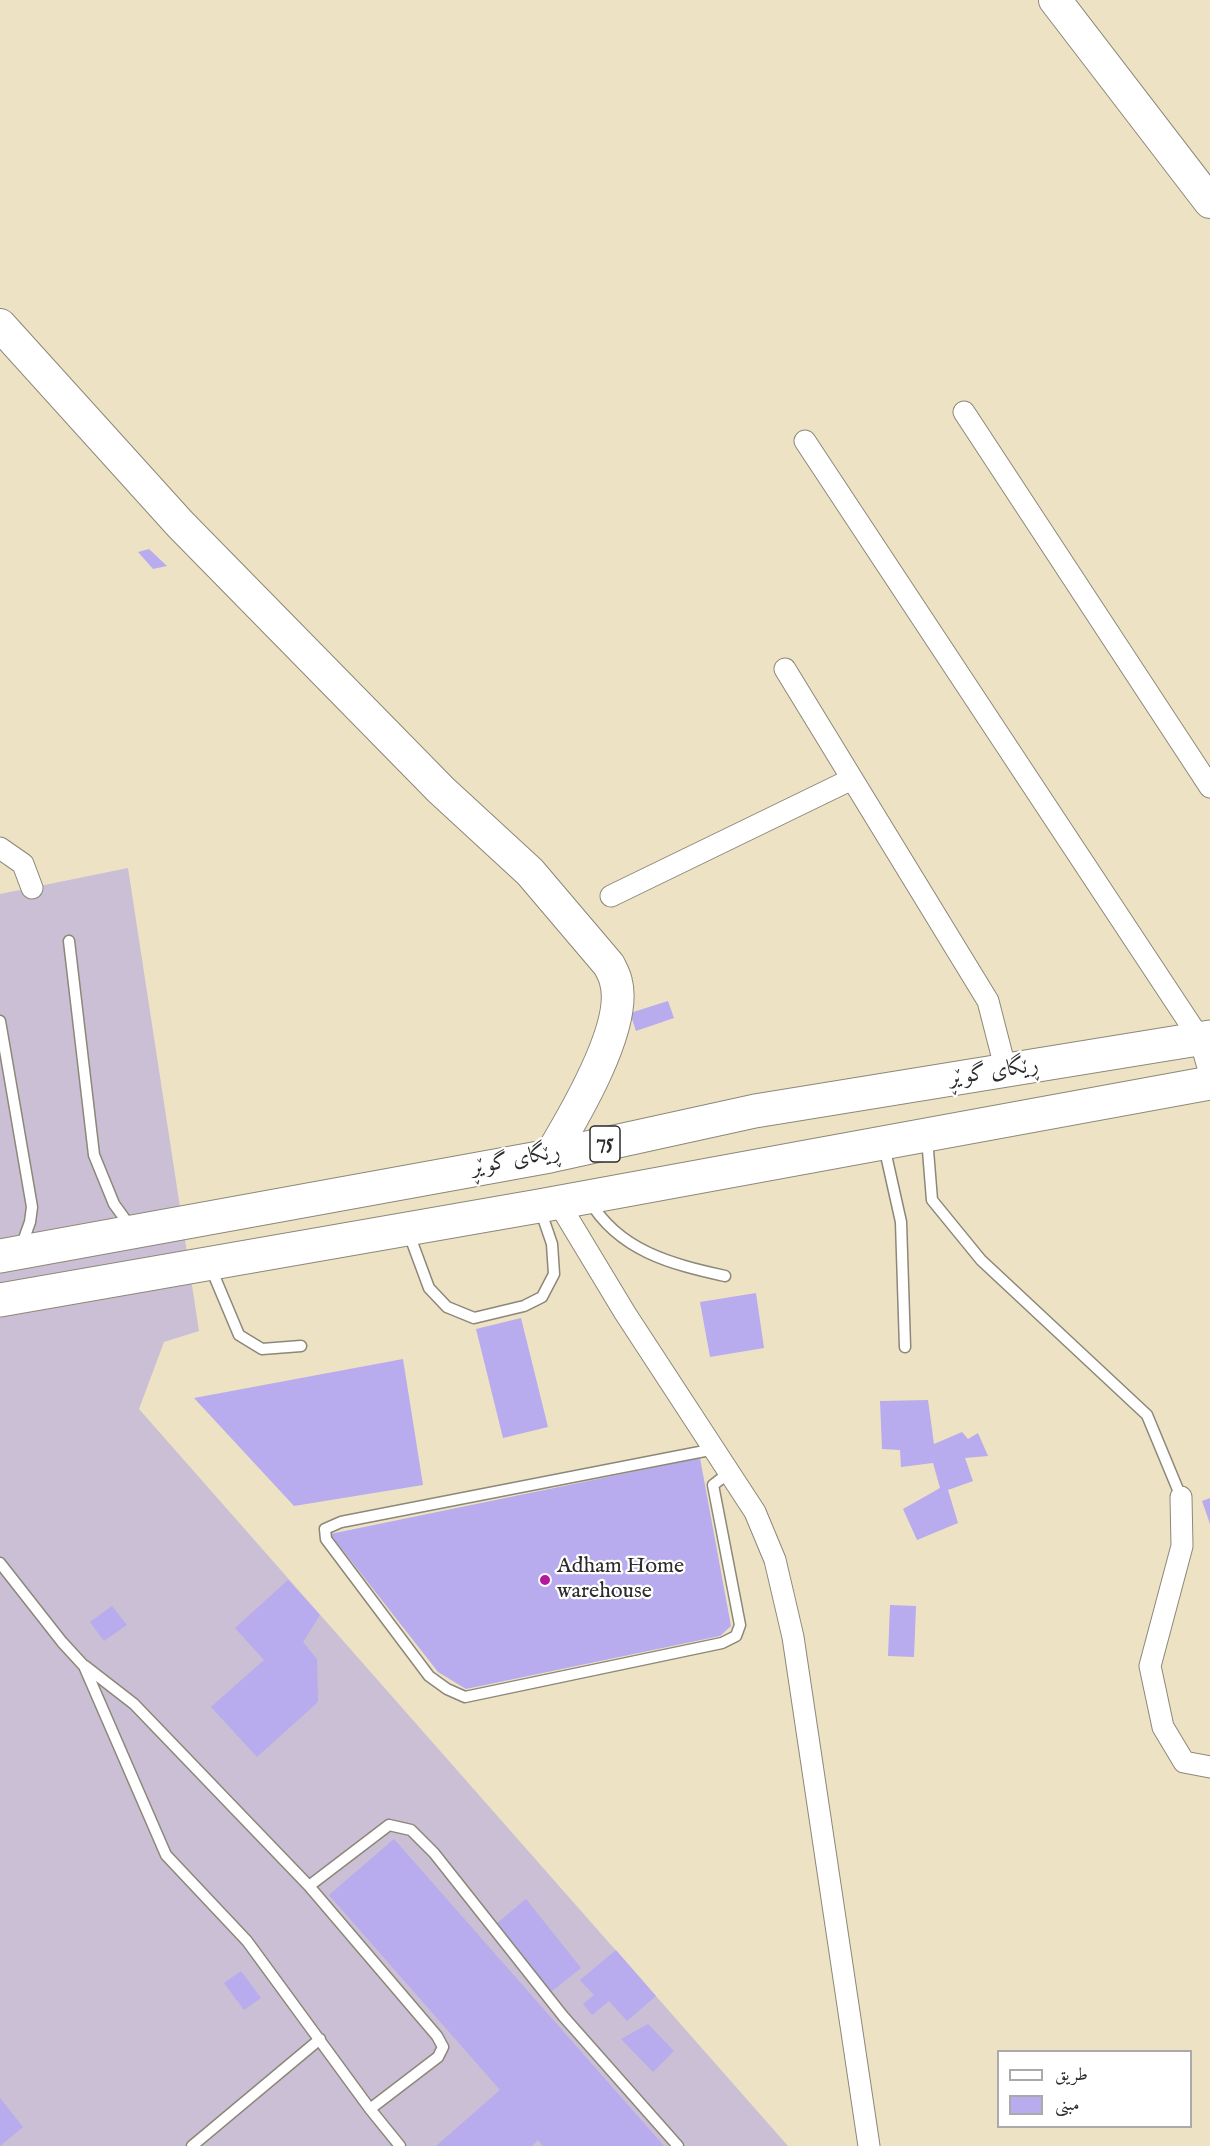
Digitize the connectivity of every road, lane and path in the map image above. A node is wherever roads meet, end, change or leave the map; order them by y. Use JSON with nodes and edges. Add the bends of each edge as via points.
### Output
{"nodes":[{"id":1,"x":1055,"y":0,"type":"edge"},
{"id":2,"x":1210,"y":202,"type":"edge"},
{"id":3,"x":0,"y":325,"type":"edge"},
{"id":4,"x":964,"y":412,"type":"dead end"},
{"id":5,"x":805,"y":441,"type":"dead end"},
{"id":6,"x":785,"y":669,"type":"dead end"},
{"id":7,"x":852,"y":779,"type":"junction"},
{"id":8,"x":1210,"y":787,"type":"edge"},
{"id":9,"x":0,"y":848,"type":"edge"},
{"id":10,"x":32,"y":888,"type":"dead end"},
{"id":11,"x":611,"y":896,"type":"dead end"},
{"id":12,"x":69,"y":941,"type":"dead end"},
{"id":13,"x":0,"y":1021,"type":"edge"},
{"id":14,"x":1205,"y":1038,"type":"edge"},
{"id":15,"x":1006,"y":1071,"type":"junction"},
{"id":16,"x":1210,"y":1074,"type":"edge"},
{"id":17,"x":1210,"y":1083,"type":"edge"},
{"id":18,"x":927,"y":1135,"type":"junction"},
{"id":19,"x":884,"y":1143,"type":"junction"},
{"id":20,"x":550,"y":1156,"type":"junction"},
{"id":21,"x":561,"y":1201,"type":"junction"},
{"id":22,"x":407,"y":1229,"type":"junction"},
{"id":23,"x":134,"y":1232,"type":"junction"},
{"id":24,"x":10,"y":1254,"type":"edge"},
{"id":25,"x":209,"y":1263,"type":"junction"},
{"id":26,"x":725,"y":1276,"type":"dead end"},
{"id":27,"x":0,"y":1300,"type":"edge"},
{"id":28,"x":302,"y":1346,"type":"dead end"},
{"id":29,"x":905,"y":1347,"type":"dead end"},
{"id":30,"x":716,"y":1449,"type":"junction"},
{"id":31,"x":730,"y":1472,"type":"junction"},
{"id":32,"x":1181,"y":1497,"type":"joint"},
{"id":33,"x":0,"y":1563,"type":"edge"},
{"id":34,"x":84,"y":1666,"type":"junction"},
{"id":35,"x":1210,"y":1767,"type":"edge"},
{"id":36,"x":309,"y":1886,"type":"junction"},
{"id":37,"x":320,"y":2039,"type":"junction"},
{"id":38,"x":370,"y":2109,"type":"junction"},
{"id":39,"x":192,"y":2146,"type":"edge"},
{"id":40,"x":400,"y":2146,"type":"edge"},
{"id":41,"x":678,"y":2146,"type":"edge"},
{"id":42,"x":869,"y":2146,"type":"edge"}],
"edges":[{"from":1,"to":2,"type":"street"},
{"from":3,"to":20,"type":"street","via":[[180,524],[441,790],[530,872],[609,965],[617,983],[617,999],[608,1039],[593,1080]]},
{"from":4,"to":8,"type":"street"},
{"from":5,"to":14,"type":"street"},
{"from":6,"to":7,"type":"street"},
{"from":7,"to":11,"type":"street"},
{"from":7,"to":15,"type":"street","via":[[988,1001]]},
{"from":9,"to":10,"type":"street","via":[[23,864]]},
{"from":12,"to":23,"type":"lane","via":[[94,1155],[114,1204]]},
{"from":13,"to":24,"type":"lane","via":[[32,1207],[30,1222]]},
{"from":14,"to":15,"type":"highway","name":"ڕێگای گوێڕ","number":"75"},
{"from":14,"to":16,"type":"street"},
{"from":15,"to":20,"type":"highway","name":"ڕێگای گوێڕ","number":"75","via":[[755,1111]]},
{"from":17,"to":18,"type":"highway","name":"ڕێگای گوێڕ","number":"75"},
{"from":18,"to":19,"type":"highway","name":"ڕێگای گوێڕ","number":"75"},
{"from":18,"to":32,"type":"lane","via":[[932,1200],[981,1260],[1147,1415]]},
{"from":19,"to":21,"type":"highway","name":"ڕێگای گوێڕ","number":"75"},
{"from":19,"to":29,"type":"lane","via":[[901,1222]]},
{"from":20,"to":23,"type":"highway","name":"ڕێگای گوێڕ","number":"75"},
{"from":21,"to":22,"type":"highway","name":"ڕێگای گوێڕ","number":"75"},
{"from":21,"to":22,"type":"lane","via":[[552,1244],[554,1274],[542,1297],[524,1306],[474,1318],[447,1307],[429,1288]]},
{"from":21,"to":26,"type":"lane","via":[[601,1220],[627,1241],[667,1263]]},
{"from":21,"to":30,"type":"street","via":[[625,1312]]},
{"from":22,"to":25,"type":"highway","name":"ڕێگای گوێڕ","number":"75"},
{"from":23,"to":24,"type":"highway","name":"ڕێگای گوێڕ","number":"75"},
{"from":25,"to":27,"type":"highway","name":"ڕێگای گوێڕ","number":"75"},
{"from":25,"to":28,"type":"lane","via":[[239,1335],[262,1349]]},
{"from":30,"to":31,"type":"street"},
{"from":30,"to":31,"type":"lane","via":[[341,1522],[325,1529],[326,1539],[429,1676],[465,1697],[722,1643],[736,1636],[740,1625],[714,1485]]},
{"from":31,"to":42,"type":"street","via":[[754,1512],[775,1560],[784,1593]]},
{"from":32,"to":35,"type":"street","via":[[1182,1546],[1150,1666],[1163,1727],[1184,1762]]},
{"from":33,"to":34,"type":"lane"},
{"from":34,"to":36,"type":"lane","via":[[134,1704]]},
{"from":34,"to":37,"type":"lane","via":[[166,1855],[247,1941]]},
{"from":36,"to":38,"type":"lane","via":[[443,2047],[438,2057]]},
{"from":36,"to":41,"type":"lane","via":[[389,1825],[411,1830],[434,1853],[563,2016]]},
{"from":37,"to":38,"type":"lane"},
{"from":37,"to":39,"type":"lane"},
{"from":38,"to":40,"type":"lane"}]}
